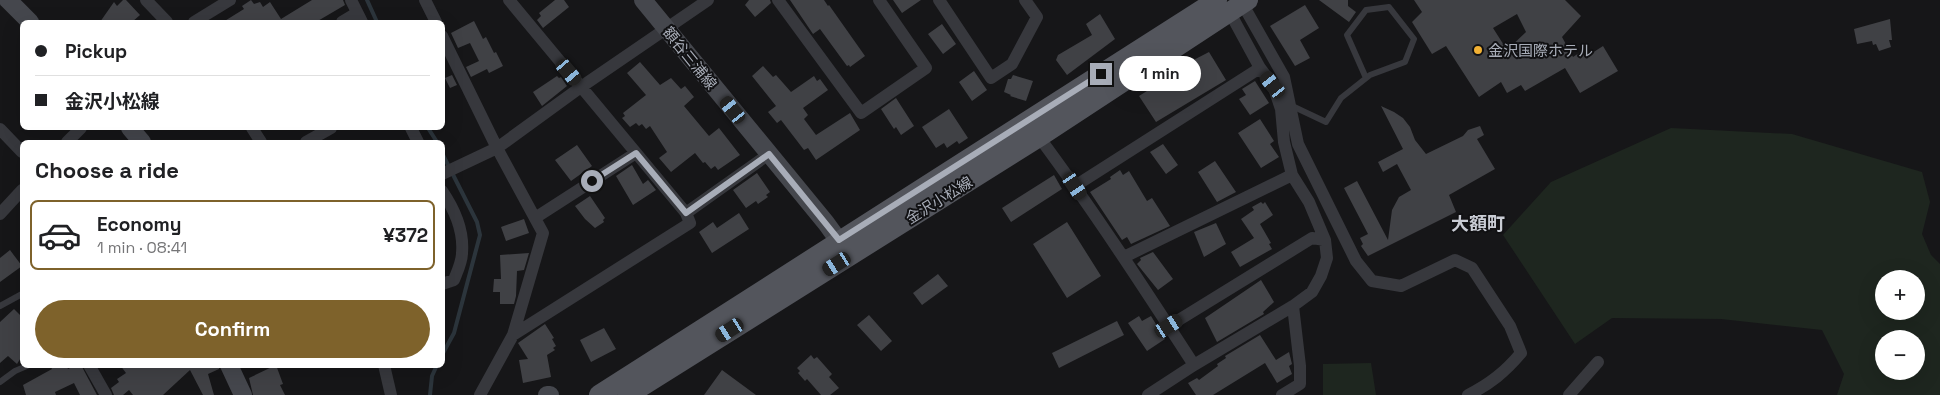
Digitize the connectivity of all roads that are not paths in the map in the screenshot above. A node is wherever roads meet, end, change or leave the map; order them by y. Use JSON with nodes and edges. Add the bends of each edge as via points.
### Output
{"nodes":[{"id":1,"x":8,"y":0,"type":"edge"},
{"id":2,"x":146,"y":0,"type":"edge"},
{"id":3,"x":230,"y":0,"type":"edge"},
{"id":4,"x":351,"y":0,"type":"edge"},
{"id":5,"x":425,"y":0,"type":"edge"},
{"id":6,"x":509,"y":0,"type":"edge"},
{"id":7,"x":643,"y":0,"type":"edge"},
{"id":8,"x":708,"y":0,"type":"edge"},
{"id":9,"x":778,"y":0,"type":"edge"},
{"id":10,"x":879,"y":0,"type":"edge"},
{"id":11,"x":939,"y":0,"type":"edge"},
{"id":12,"x":1025,"y":0,"type":"edge"},
{"id":13,"x":1234,"y":4,"type":"edge"},
{"id":14,"x":359,"y":18,"type":"edge"},
{"id":15,"x":28,"y":20,"type":"edge"},
{"id":16,"x":165,"y":20,"type":"edge"},
{"id":17,"x":197,"y":20,"type":"edge"},
{"id":18,"x":435,"y":20,"type":"edge"},
{"id":19,"x":666,"y":28,"type":"junction"},
{"id":20,"x":445,"y":42,"type":"edge"},
{"id":21,"x":1260,"y":68,"type":"junction"},
{"id":22,"x":1366,"y":78,"type":"junction"},
{"id":23,"x":581,"y":87,"type":"junction"},
{"id":24,"x":1290,"y":104,"type":"junction"},
{"id":25,"x":0,"y":129,"type":"edge"},
{"id":26,"x":79,"y":130,"type":"edge"},
{"id":27,"x":132,"y":130,"type":"edge"},
{"id":28,"x":327,"y":130,"type":"edge"},
{"id":29,"x":1039,"y":137,"type":"junction"},
{"id":30,"x":69,"y":140,"type":"edge"},
{"id":31,"x":140,"y":140,"type":"edge"},
{"id":32,"x":310,"y":140,"type":"edge"},
{"id":33,"x":497,"y":148,"type":"junction"},
{"id":34,"x":20,"y":150,"type":"edge"},
{"id":35,"x":636,"y":153,"type":"junction"},
{"id":36,"x":769,"y":154,"type":"junction"},
{"id":37,"x":445,"y":172,"type":"edge"},
{"id":38,"x":1292,"y":175,"type":"junction"},
{"id":39,"x":1075,"y":186,"type":"junction"},
{"id":40,"x":20,"y":192,"type":"edge"},
{"id":41,"x":445,"y":195,"type":"edge"},
{"id":42,"x":686,"y":213,"type":"junction"},
{"id":43,"x":0,"y":214,"type":"edge"},
{"id":44,"x":535,"y":218,"type":"junction"},
{"id":45,"x":1325,"y":240,"type":"junction"},
{"id":46,"x":845,"y":248,"type":"junction"},
{"id":47,"x":1124,"y":258,"type":"junction"},
{"id":48,"x":445,"y":283,"type":"edge"},
{"id":49,"x":20,"y":295,"type":"edge"},
{"id":50,"x":0,"y":306,"type":"edge"},
{"id":51,"x":1293,"y":306,"type":"junction"},
{"id":52,"x":1169,"y":326,"type":"junction"},
{"id":53,"x":513,"y":334,"type":"junction"},
{"id":54,"x":1598,"y":362,"type":"dead end"},
{"id":55,"x":1194,"y":365,"type":"junction"},
{"id":56,"x":22,"y":368,"type":"edge"},
{"id":57,"x":91,"y":368,"type":"edge"},
{"id":58,"x":230,"y":368,"type":"edge"},
{"id":59,"x":385,"y":368,"type":"edge"},
{"id":60,"x":0,"y":382,"type":"edge"},
{"id":61,"x":106,"y":395,"type":"edge"},
{"id":62,"x":243,"y":395,"type":"edge"},
{"id":63,"x":391,"y":395,"type":"edge"},
{"id":64,"x":480,"y":395,"type":"edge"},
{"id":65,"x":599,"y":395,"type":"edge"},
{"id":66,"x":628,"y":395,"type":"edge"},
{"id":67,"x":1148,"y":395,"type":"edge"},
{"id":68,"x":1282,"y":395,"type":"edge"},
{"id":69,"x":1468,"y":395,"type":"edge"},
{"id":70,"x":1569,"y":395,"type":"edge"}],
"edges":[{"from":1,"to":15,"type":"main road"},
{"from":2,"to":16,"type":"street"},
{"from":3,"to":17,"type":"street"},
{"from":4,"to":14,"type":"street"},
{"from":5,"to":18,"type":"street"},
{"from":6,"to":23,"type":"street"},
{"from":7,"to":19,"type":"main road","name":"額谷三浦線"},
{"from":8,"to":19,"type":"street"},
{"from":9,"to":10,"type":"street","via":[[861,113],[926,68]]},
{"from":11,"to":12,"type":"street","via":[[991,78],[1012,64],[1037,17]]},
{"from":13,"to":21,"type":"street"},
{"from":13,"to":24,"type":"street","via":[[1284,77]]},
{"from":13,"to":29,"type":"main road","name":"金沢小松線"},
{"from":13,"to":46,"type":"main road","name":"金沢小松線"},
{"from":19,"to":23,"type":"street"},
{"from":19,"to":36,"type":"main road","name":"額谷三浦線"},
{"from":20,"to":33,"type":"street"},
{"from":21,"to":38,"type":"street","via":[[1273,85],[1281,109]]},
{"from":21,"to":39,"type":"street"},
{"from":22,"to":22,"type":"lane","via":[[1405,62],[1414,39],[1389,7],[1366,10],[1347,35]]},
{"from":22,"to":24,"type":"lane","via":[[1342,98],[1326,122]]},
{"from":23,"to":33,"type":"street"},
{"from":23,"to":35,"type":"street"},
{"from":24,"to":69,"type":"street","via":[[1298,144],[1356,261],[1372,280],[1401,286],[1455,260],[1472,268],[1510,326],[1521,353],[1507,370]]},
{"from":25,"to":34,"type":"street"},
{"from":26,"to":30,"type":"street"},
{"from":27,"to":31,"type":"main road"},
{"from":28,"to":32,"type":"street"},
{"from":29,"to":39,"type":"street"},
{"from":29,"to":46,"type":"main road","name":"金沢小松線"},
{"from":33,"to":37,"type":"street"},
{"from":33,"to":44,"type":"street"},
{"from":35,"to":42,"type":"street"},
{"from":35,"to":44,"type":"street"},
{"from":36,"to":42,"type":"street"},
{"from":36,"to":46,"type":"main road","name":"額谷三浦線"},
{"from":38,"to":45,"type":"street"},
{"from":38,"to":47,"type":"street"},
{"from":39,"to":47,"type":"street"},
{"from":40,"to":43,"type":"street"},
{"from":41,"to":48,"type":"street","via":[[454,208],[462,254],[454,280]]},
{"from":42,"to":53,"type":"street","via":[[690,223]]},
{"from":44,"to":53,"type":"street","via":[[543,232]]},
{"from":45,"to":51,"type":"street","via":[[1327,258],[1321,276],[1312,292]]},
{"from":45,"to":52,"type":"street","via":[[1312,238]]},
{"from":46,"to":65,"type":"main road","name":"金沢小松線"},
{"from":46,"to":66,"type":"main road","name":"金沢小松線"},
{"from":47,"to":52,"type":"street"},
{"from":49,"to":50,"type":"lane"},
{"from":51,"to":55,"type":"street"},
{"from":51,"to":68,"type":"street","via":[[1300,384]]},
{"from":52,"to":55,"type":"street"},
{"from":53,"to":64,"type":"street"},
{"from":54,"to":70,"type":"street"},
{"from":55,"to":67,"type":"street"},
{"from":56,"to":60,"type":"lane"},
{"from":57,"to":61,"type":"street"},
{"from":58,"to":62,"type":"main road"},
{"from":59,"to":63,"type":"street"}]}
